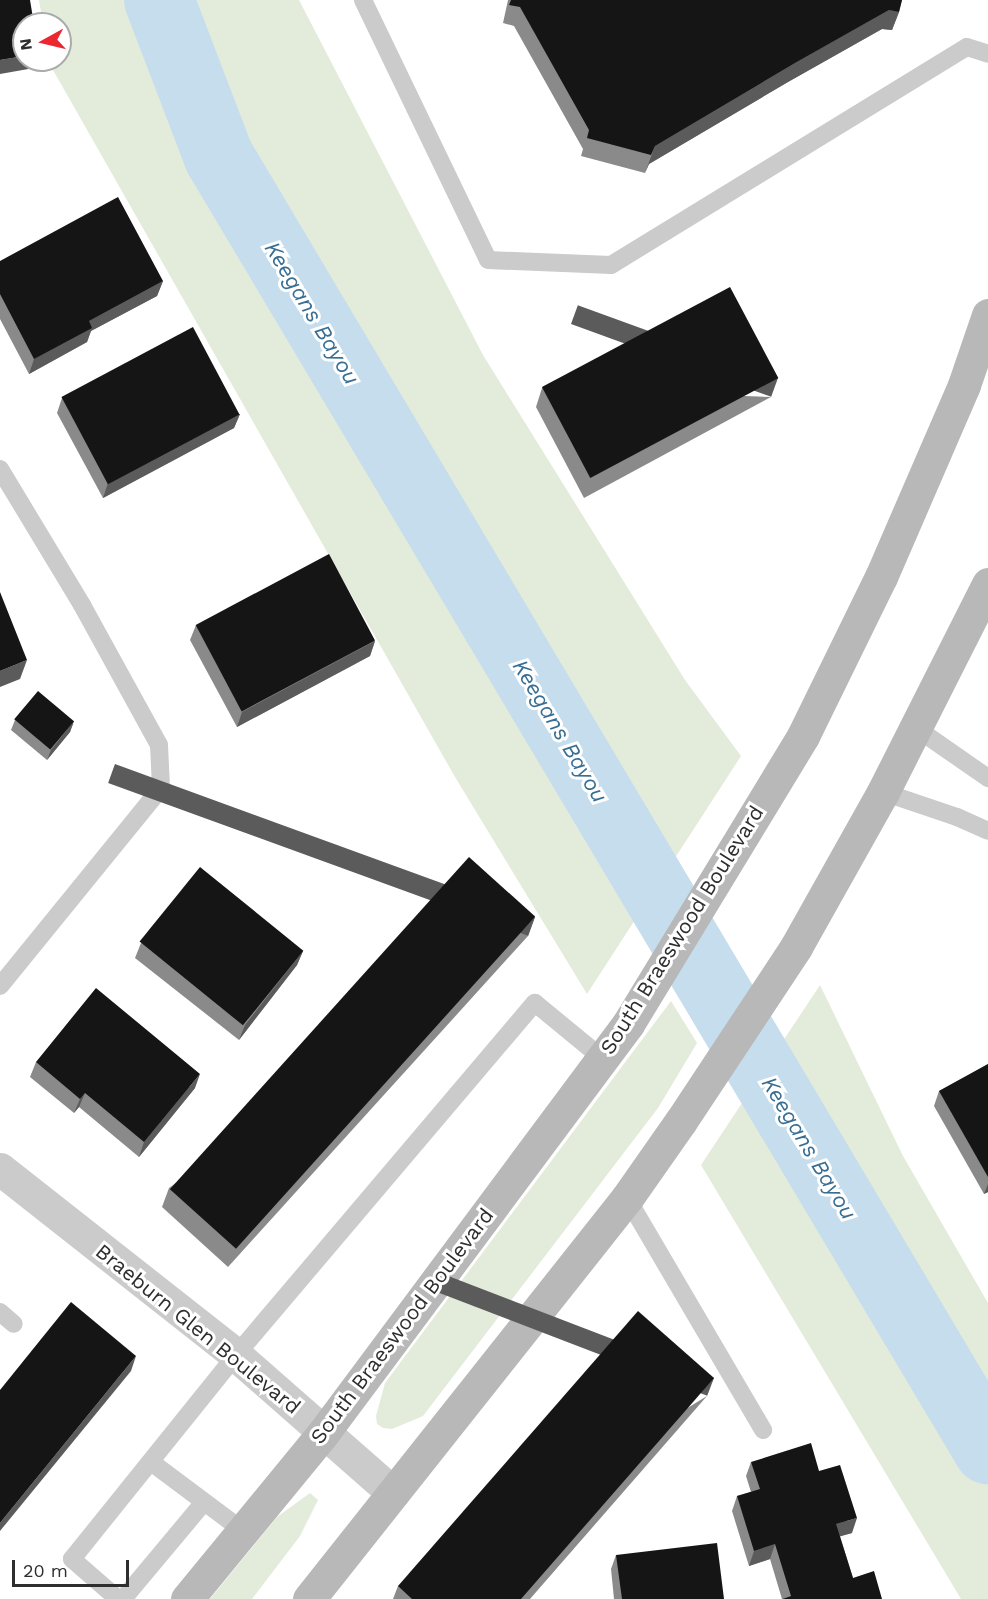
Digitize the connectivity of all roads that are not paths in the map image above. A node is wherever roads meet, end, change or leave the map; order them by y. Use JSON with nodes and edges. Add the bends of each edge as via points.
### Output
{"nodes":[{"id":1,"x":363,"y":0,"type":"edge"},
{"id":2,"x":988,"y":54,"type":"edge"},
{"id":3,"x":988,"y":315,"type":"edge"},
{"id":4,"x":0,"y":469,"type":"edge"},
{"id":5,"x":988,"y":584,"type":"edge"},
{"id":6,"x":916,"y":728,"type":"junction"},
{"id":7,"x":988,"y":778,"type":"edge"},
{"id":8,"x":884,"y":792,"type":"junction"},
{"id":9,"x":988,"y":831,"type":"edge"},
{"id":10,"x":0,"y":986,"type":"edge"},
{"id":11,"x":602,"y":1058,"type":"junction"},
{"id":12,"x":0,"y":1169,"type":"edge"},
{"id":13,"x":627,"y":1198,"type":"junction"},
{"id":14,"x":236,"y":1355,"type":"junction"},
{"id":15,"x":764,"y":1430,"type":"dead end"},
{"id":16,"x":324,"y":1432,"type":"junction"},
{"id":17,"x":151,"y":1462,"type":"junction"},
{"id":18,"x":393,"y":1493,"type":"junction"},
{"id":19,"x":204,"y":1502,"type":"junction"},
{"id":20,"x":243,"y":1530,"type":"junction"},
{"id":21,"x":118,"y":1599,"type":"edge"},
{"id":22,"x":123,"y":1599,"type":"edge"},
{"id":23,"x":187,"y":1599,"type":"edge"},
{"id":24,"x":309,"y":1599,"type":"edge"}],
"edges":[{"from":1,"to":2,"type":"lane","via":[[488,260],[611,265],[967,46]]},
{"from":3,"to":11,"type":"main road","name":"South Braeswood Boulevard","via":[[964,385],[881,578],[803,736],[628,1024]]},
{"from":4,"to":10,"type":"lane","via":[[82,605],[159,745],[161,788]]},
{"from":5,"to":6,"type":"main road"},
{"from":6,"to":7,"type":"lane"},
{"from":6,"to":8,"type":"main road"},
{"from":8,"to":9,"type":"lane"},
{"from":8,"to":13,"type":"main road","via":[[796,947]]},
{"from":11,"to":14,"type":"lane","via":[[535,1003]]},
{"from":11,"to":16,"type":"main road","name":"South Braeswood Boulevard"},
{"from":12,"to":14,"type":"street","name":"Braeburn Glen Boulevard"},
{"from":13,"to":15,"type":"lane"},
{"from":13,"to":18,"type":"main road"},
{"from":14,"to":16,"type":"street","name":"Braeburn Glen Boulevard"},
{"from":14,"to":17,"type":"lane"},
{"from":16,"to":18,"type":"street","name":"Braeburn Glen Boulevard"},
{"from":16,"to":20,"type":"main road","name":"South Braeswood Boulevard"},
{"from":17,"to":19,"type":"lane"},
{"from":17,"to":21,"type":"lane","via":[[72,1559]]},
{"from":18,"to":24,"type":"main road"},
{"from":19,"to":20,"type":"lane"},
{"from":19,"to":22,"type":"lane"},
{"from":20,"to":23,"type":"main road","name":"South Braeswood Boulevard"}]}
